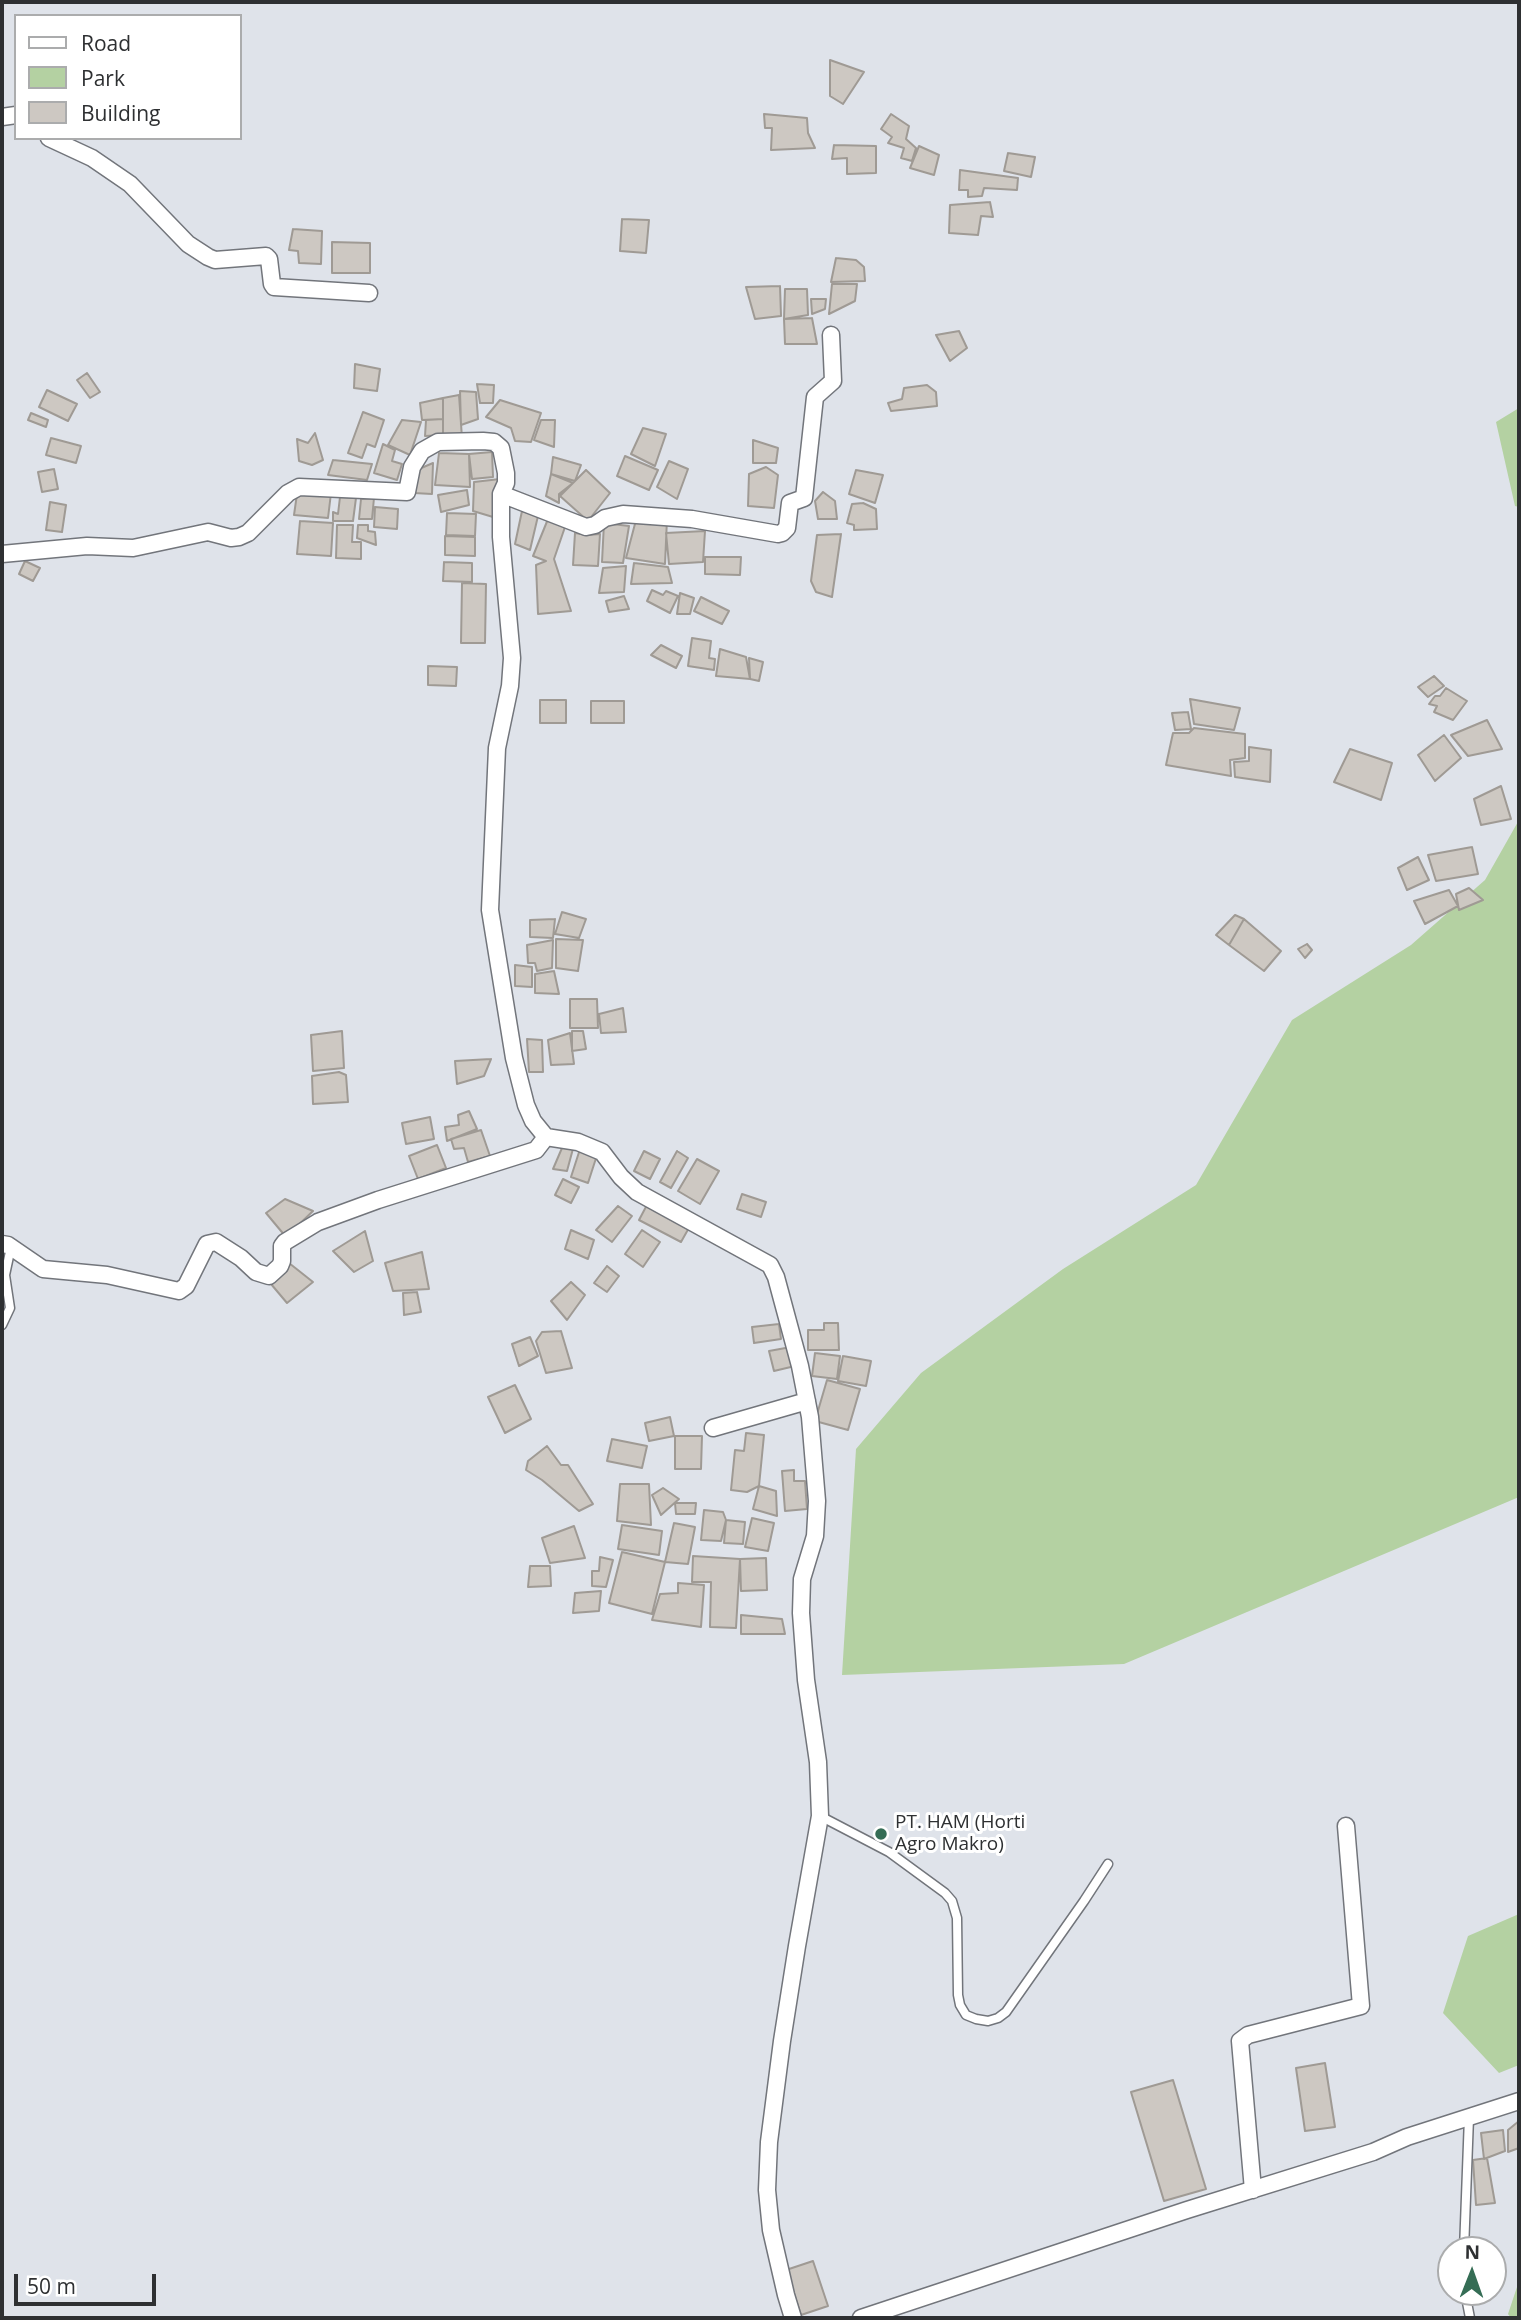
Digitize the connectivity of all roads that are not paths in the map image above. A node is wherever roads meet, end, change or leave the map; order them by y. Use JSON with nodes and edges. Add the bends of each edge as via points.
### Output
{"nodes":[{"id":1,"x":53,"y":140,"type":"edge"},
{"id":2,"x":369,"y":293,"type":"dead end"},
{"id":3,"x":831,"y":335,"type":"dead end"},
{"id":4,"x":502,"y":494,"type":"junction"},
{"id":5,"x":2,"y":554,"type":"edge"},
{"id":6,"x":546,"y":1137,"type":"junction"},
{"id":7,"x":6,"y":1246,"type":"edge"},
{"id":8,"x":2,"y":1325,"type":"edge"},
{"id":9,"x":807,"y":1401,"type":"junction"},
{"id":10,"x":713,"y":1428,"type":"dead end"},
{"id":11,"x":820,"y":1816,"type":"junction"},
{"id":12,"x":1346,"y":1826,"type":"dead end"},
{"id":13,"x":1108,"y":1864,"type":"dead end"},
{"id":14,"x":1519,"y":2101,"type":"edge"},
{"id":15,"x":1469,"y":2117,"type":"junction"},
{"id":16,"x":1253,"y":2190,"type":"junction"},
{"id":17,"x":1465,"y":2236,"type":"edge"},
{"id":18,"x":793,"y":2318,"type":"edge"},
{"id":19,"x":861,"y":2318,"type":"edge"}],
"edges":[{"from":1,"to":2,"type":"street","via":[[92,158],[130,184],[188,244],[208,257],[266,256],[274,287]]},
{"from":3,"to":4,"type":"street","via":[[833,381],[814,400],[804,498],[790,503],[787,528],[782,533],[623,514],[586,527]]},
{"from":4,"to":5,"type":"street","via":[[506,473],[501,448],[494,442],[438,442],[422,451],[412,467],[407,492],[299,488],[239,537],[208,532],[133,548],[87,546]]},
{"from":4,"to":6,"type":"street","via":[[501,537],[512,658],[497,748],[490,910],[519,1078],[533,1121]]},
{"from":6,"to":7,"type":"street","via":[[536,1150],[318,1222],[285,1242],[280,1266],[269,1276],[213,1242],[207,1244],[179,1291],[107,1275],[43,1269]]},
{"from":6,"to":9,"type":"street","via":[[602,1152],[637,1192],[770,1265]]},
{"from":7,"to":8,"type":"lane","via":[[10,1308]]},
{"from":9,"to":10,"type":"street"},
{"from":9,"to":11,"type":"street","via":[[817,1501],[815,1536],[802,1579],[802,1613]]},
{"from":11,"to":13,"type":"lane","via":[[889,1852],[945,1893],[957,1918],[960,2005],[966,2015],[976,2019],[988,2021],[1006,2012]]},
{"from":11,"to":18,"type":"street","via":[[797,1945],[767,2190],[771,2230]]},
{"from":12,"to":16,"type":"street","via":[[1361,2006],[1242,2037],[1239,2046]]},
{"from":14,"to":15,"type":"street"},
{"from":15,"to":16,"type":"street"},
{"from":15,"to":17,"type":"lane"},
{"from":16,"to":19,"type":"street"}]}
